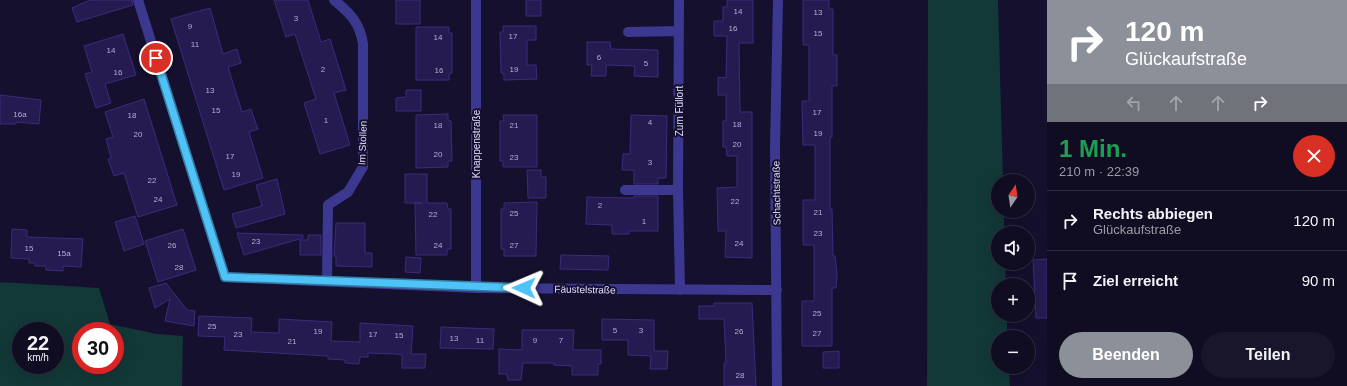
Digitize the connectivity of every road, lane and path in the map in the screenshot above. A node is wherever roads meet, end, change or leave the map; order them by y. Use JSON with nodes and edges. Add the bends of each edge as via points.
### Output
{"nodes":[{"id":1,"x":138,"y":0,"type":"edge"},
{"id":2,"x":334,"y":0,"type":"edge"},
{"id":3,"x":476,"y":0,"type":"edge"},
{"id":4,"x":679,"y":0,"type":"edge"},
{"id":5,"x":778,"y":0,"type":"edge"},
{"id":6,"x":679,"y":31,"type":"junction"},
{"id":7,"x":628,"y":32,"type":"dead end"},
{"id":8,"x":625,"y":190,"type":"dead end"},
{"id":9,"x":678,"y":190,"type":"junction"},
{"id":10,"x":326,"y":281,"type":"junction"},
{"id":11,"x":476,"y":288,"type":"junction"},
{"id":12,"x":680,"y":290,"type":"junction"},
{"id":13,"x":777,"y":290,"type":"junction"},
{"id":14,"x":777,"y":386,"type":"edge"}],
"edges":[{"from":1,"to":10,"type":"street","name":"Fäustelstraße","via":[[225,277]]},
{"from":2,"to":10,"type":"street","name":"Im Stollen","via":[[356,22],[361,32],[363,167],[348,192],[328,205]]},
{"from":3,"to":11,"type":"street","name":"Knappenstraße"},
{"from":4,"to":6,"type":"street","name":"Zum Füllort"},
{"from":5,"to":13,"type":"street","name":"Schachtstraße","via":[[775,146]]},
{"from":6,"to":7,"type":"street"},
{"from":6,"to":9,"type":"street","name":"Zum Füllort"},
{"from":8,"to":9,"type":"street"},
{"from":9,"to":12,"type":"street","name":"Zum Füllort"},
{"from":10,"to":11,"type":"street","name":"Fäustelstraße"},
{"from":11,"to":12,"type":"street","name":"Fäustelstraße"},
{"from":12,"to":13,"type":"street","name":"Fäustelstraße"},
{"from":13,"to":14,"type":"street","name":"Schachtstraße"}]}
